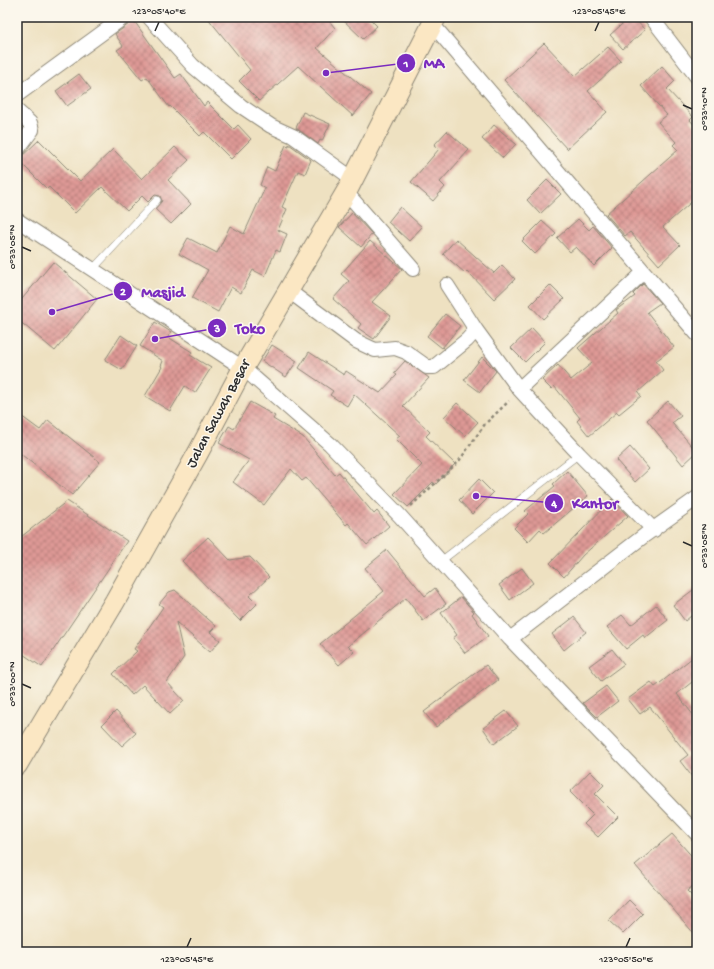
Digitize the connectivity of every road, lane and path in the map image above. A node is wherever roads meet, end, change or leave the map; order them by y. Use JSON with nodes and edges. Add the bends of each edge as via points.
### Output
{"nodes":[{"id":1,"x":124,"y":17,"type":"edge"},
{"id":2,"x":149,"y":17,"type":"edge"},
{"id":3,"x":651,"y":17,"type":"edge"},
{"id":4,"x":434,"y":21,"type":"edge"},
{"id":5,"x":697,"y":77,"type":"edge"},
{"id":6,"x":17,"y":95,"type":"edge"},
{"id":7,"x":17,"y":111,"type":"edge"},
{"id":8,"x":17,"y":150,"type":"edge"},
{"id":9,"x":350,"y":185,"type":"junction"},
{"id":10,"x":157,"y":200,"type":"dead end"},
{"id":11,"x":17,"y":220,"type":"edge"},
{"id":12,"x":413,"y":269,"type":"dead end"},
{"id":13,"x":92,"y":270,"type":"junction"},
{"id":14,"x":644,"y":272,"type":"junction"},
{"id":15,"x":447,"y":285,"type":"dead end"},
{"id":16,"x":289,"y":291,"type":"junction"},
{"id":17,"x":476,"y":330,"type":"junction"},
{"id":18,"x":697,"y":334,"type":"edge"},
{"id":19,"x":243,"y":368,"type":"junction"},
{"id":20,"x":516,"y":393,"type":"junction"},
{"id":21,"x":579,"y":454,"type":"junction"},
{"id":22,"x":697,"y":498,"type":"edge"},
{"id":23,"x":400,"y":516,"type":"junction"},
{"id":24,"x":654,"y":530,"type":"junction"},
{"id":25,"x":441,"y":562,"type":"junction"},
{"id":26,"x":510,"y":639,"type":"junction"},
{"id":27,"x":17,"y":765,"type":"edge"},
{"id":28,"x":697,"y":834,"type":"edge"}],
"edges":[{"from":1,"to":6,"type":"street"},
{"from":2,"to":9,"type":"street","via":[[193,66],[241,106],[271,126],[293,136]]},
{"from":3,"to":5,"type":"street"},
{"from":4,"to":9,"type":"main road","name":"Jalan Sawah Besar"},
{"from":4,"to":14,"type":"street"},
{"from":7,"to":8,"type":"street","via":[[30,123],[32,130]]},
{"from":9,"to":12,"type":"street"},
{"from":9,"to":16,"type":"main road","name":"Jalan Sawah Besar"},
{"from":10,"to":13,"type":"lane"},
{"from":11,"to":13,"type":"street"},
{"from":13,"to":19,"type":"street"},
{"from":14,"to":18,"type":"street"},
{"from":14,"to":20,"type":"street"},
{"from":15,"to":17,"type":"street"},
{"from":16,"to":17,"type":"street","via":[[356,341],[375,350],[395,348],[406,352],[427,367],[434,367]]},
{"from":16,"to":19,"type":"main road","name":"Jalan Sawah Besar"},
{"from":17,"to":20,"type":"street"},
{"from":19,"to":23,"type":"street","via":[[330,444]]},
{"from":19,"to":27,"type":"main road","name":"Jalan Sawah Besar","via":[[115,601]]},
{"from":20,"to":21,"type":"street"},
{"from":20,"to":23,"type":"path","via":[[485,424],[459,461]]},
{"from":21,"to":24,"type":"street"},
{"from":21,"to":25,"type":"lane"},
{"from":22,"to":24,"type":"street"},
{"from":23,"to":25,"type":"street"},
{"from":24,"to":26,"type":"street"},
{"from":25,"to":26,"type":"street"},
{"from":26,"to":28,"type":"street"}]}
